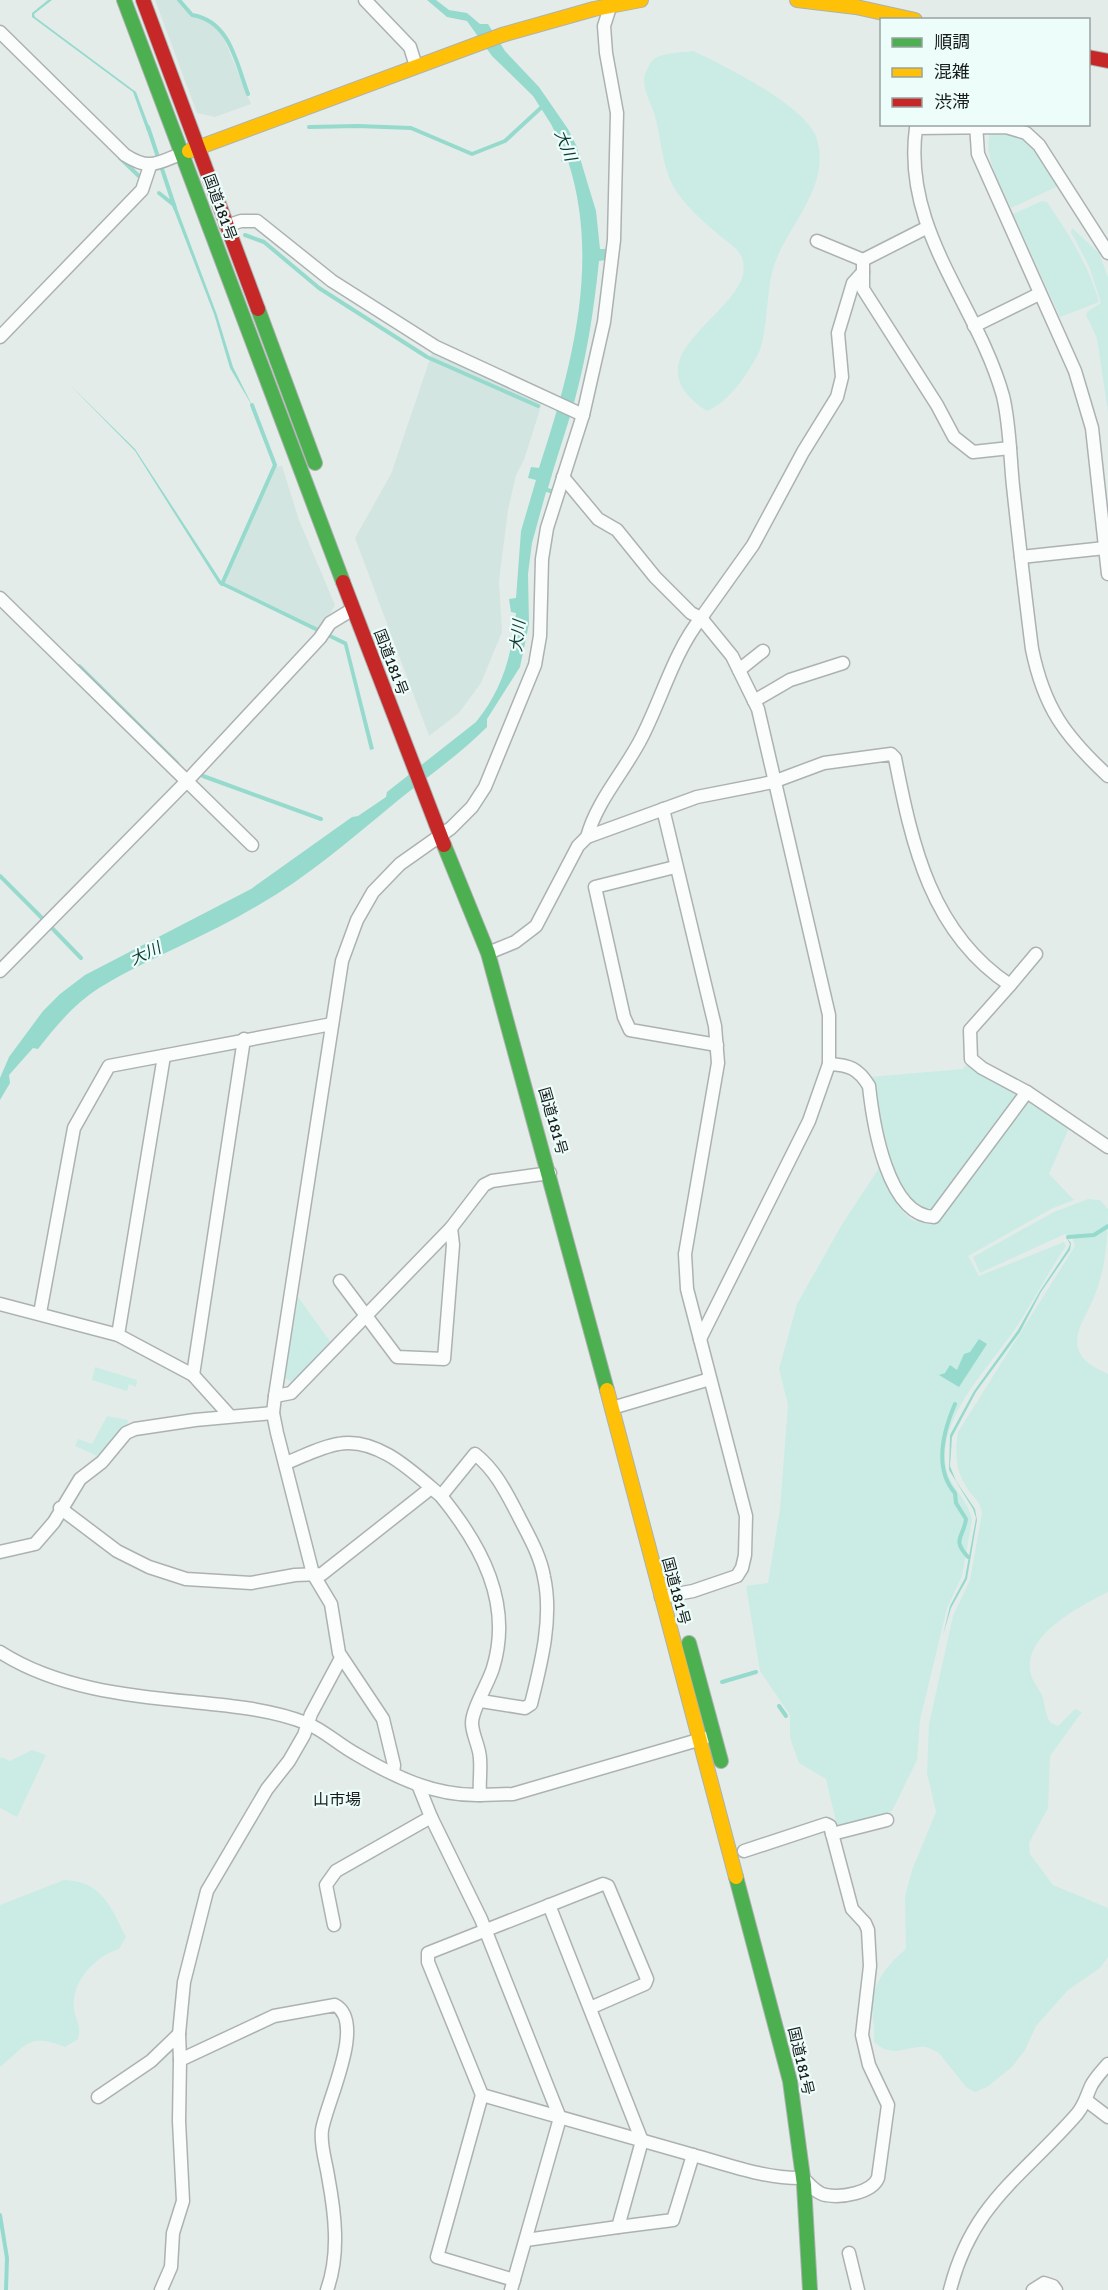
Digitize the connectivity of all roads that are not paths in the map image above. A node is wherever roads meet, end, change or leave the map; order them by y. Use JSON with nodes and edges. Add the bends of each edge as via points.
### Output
{"nodes":[{"id":1,"x":124,"y":0,"type":"edge"},
{"id":2,"x":143,"y":0,"type":"edge"},
{"id":3,"x":365,"y":0,"type":"edge"},
{"id":4,"x":641,"y":0,"type":"edge"},
{"id":5,"x":797,"y":0,"type":"edge"},
{"id":6,"x":610,"y":3,"type":"edge"},
{"id":7,"x":856,"y":3,"type":"edge"},
{"id":8,"x":908,"y":18,"type":"edge"},
{"id":9,"x":0,"y":32,"type":"edge"},
{"id":10,"x":1090,"y":57,"type":"edge"},
{"id":11,"x":1108,"y":61,"type":"edge"},
{"id":12,"x":415,"y":63,"type":"junction"},
{"id":13,"x":976,"y":126,"type":"edge"},
{"id":14,"x":197,"y":149,"type":"junction"},
{"id":15,"x":183,"y":153,"type":"junction"},
{"id":16,"x":150,"y":166,"type":"junction"},
{"id":17,"x":226,"y":226,"type":"junction"},
{"id":18,"x":926,"y":228,"type":"junction"},
{"id":19,"x":817,"y":241,"type":"dead end"},
{"id":20,"x":1107,"y":248,"type":"edge"},
{"id":21,"x":863,"y":266,"type":"junction"},
{"id":22,"x":1039,"y":294,"type":"junction"},
{"id":23,"x":974,"y":326,"type":"junction"},
{"id":24,"x":0,"y":337,"type":"edge"},
{"id":25,"x":579,"y":413,"type":"junction"},
{"id":26,"x":1010,"y":448,"type":"junction"},
{"id":27,"x":320,"y":477,"type":"dead end"},
{"id":28,"x":563,"y":477,"type":"junction"},
{"id":29,"x":1106,"y":548,"type":"junction"},
{"id":30,"x":1021,"y":557,"type":"junction"},
{"id":31,"x":1108,"y":574,"type":"edge"},
{"id":32,"x":0,"y":598,"type":"edge"},
{"id":33,"x":353,"y":609,"type":"junction"},
{"id":34,"x":701,"y":618,"type":"junction"},
{"id":35,"x":763,"y":651,"type":"dead end"},
{"id":36,"x":843,"y":663,"type":"dead end"},
{"id":37,"x":739,"y":669,"type":"junction"},
{"id":38,"x":400,"y":690,"type":"dead end"},
{"id":39,"x":754,"y":701,"type":"junction"},
{"id":40,"x":1108,"y":776,"type":"edge"},
{"id":41,"x":187,"y":781,"type":"junction"},
{"id":42,"x":773,"y":782,"type":"junction"},
{"id":43,"x":663,"y":809,"type":"junction"},
{"id":44,"x":446,"y":832,"type":"junction"},
{"id":45,"x":587,"y":837,"type":"junction"},
{"id":46,"x":252,"y":845,"type":"dead end"},
{"id":47,"x":675,"y":867,"type":"junction"},
{"id":48,"x":492,"y":952,"type":"junction"},
{"id":49,"x":1036,"y":954,"type":"dead end"},
{"id":50,"x":0,"y":971,"type":"edge"},
{"id":51,"x":1010,"y":985,"type":"junction"},
{"id":52,"x":332,"y":1024,"type":"junction"},
{"id":53,"x":244,"y":1039,"type":"junction"},
{"id":54,"x":717,"y":1046,"type":"junction"},
{"id":55,"x":164,"y":1056,"type":"junction"},
{"id":56,"x":829,"y":1064,"type":"junction"},
{"id":57,"x":1027,"y":1092,"type":"junction"},
{"id":58,"x":1108,"y":1147,"type":"edge"},
{"id":59,"x":550,"y":1173,"type":"junction"},
{"id":60,"x":451,"y":1228,"type":"junction"},
{"id":61,"x":340,"y":1281,"type":"dead end"},
{"id":62,"x":0,"y":1304,"type":"edge"},
{"id":63,"x":40,"y":1313,"type":"junction"},
{"id":64,"x":366,"y":1315,"type":"junction"},
{"id":65,"x":118,"y":1335,"type":"junction"},
{"id":66,"x":700,"y":1339,"type":"junction"},
{"id":67,"x":193,"y":1375,"type":"junction"},
{"id":68,"x":710,"y":1379,"type":"junction"},
{"id":69,"x":275,"y":1396,"type":"junction"},
{"id":70,"x":617,"y":1406,"type":"junction"},
{"id":71,"x":273,"y":1413,"type":"junction"},
{"id":72,"x":230,"y":1416,"type":"junction"},
{"id":73,"x":286,"y":1463,"type":"junction"},
{"id":74,"x":431,"y":1488,"type":"junction"},
{"id":75,"x":441,"y":1496,"type":"junction"},
{"id":76,"x":60,"y":1508,"type":"junction"},
{"id":77,"x":0,"y":1552,"type":"edge"},
{"id":78,"x":313,"y":1574,"type":"junction"},
{"id":79,"x":667,"y":1596,"type":"junction"},
{"id":80,"x":0,"y":1652,"type":"edge"},
{"id":81,"x":341,"y":1658,"type":"junction"},
{"id":82,"x":481,"y":1701,"type":"junction"},
{"id":83,"x":308,"y":1724,"type":"junction"},
{"id":84,"x":714,"y":1736,"type":"junction"},
{"id":85,"x":699,"y":1740,"type":"junction"},
{"id":86,"x":723,"y":1770,"type":"dead end"},
{"id":87,"x":393,"y":1773,"type":"junction"},
{"id":88,"x":419,"y":1787,"type":"junction"},
{"id":89,"x":480,"y":1795,"type":"junction"},
{"id":90,"x":735,"y":1816,"type":"dead end"},
{"id":91,"x":431,"y":1817,"type":"junction"},
{"id":92,"x":887,"y":1820,"type":"dead end"},
{"id":93,"x":832,"y":1834,"type":"junction"},
{"id":94,"x":744,"y":1851,"type":"junction"},
{"id":95,"x":549,"y":1905,"type":"junction"},
{"id":96,"x":334,"y":1925,"type":"dead end"},
{"id":97,"x":484,"y":1930,"type":"junction"},
{"id":98,"x":590,"y":2008,"type":"junction"},
{"id":99,"x":179,"y":2034,"type":"junction"},
{"id":100,"x":180,"y":2060,"type":"junction"},
{"id":101,"x":1108,"y":2064,"type":"edge"},
{"id":102,"x":805,"y":2086,"type":"dead end"},
{"id":103,"x":482,"y":2095,"type":"junction"},
{"id":104,"x":98,"y":2097,"type":"dead end"},
{"id":105,"x":1087,"y":2101,"type":"junction"},
{"id":106,"x":1108,"y":2117,"type":"edge"},
{"id":107,"x":560,"y":2118,"type":"junction"},
{"id":108,"x":642,"y":2141,"type":"junction"},
{"id":109,"x":693,"y":2155,"type":"junction"},
{"id":110,"x":818,"y":2173,"type":"dead end"},
{"id":111,"x":803,"y":2178,"type":"junction"},
{"id":112,"x":819,"y":2193,"type":"junction"},
{"id":113,"x":821,"y":2224,"type":"dead end"},
{"id":114,"x":618,"y":2227,"type":"junction"},
{"id":115,"x":526,"y":2240,"type":"junction"},
{"id":116,"x":849,"y":2253,"type":"dead end"},
{"id":117,"x":513,"y":2285,"type":"edge"},
{"id":118,"x":160,"y":2290,"type":"edge"},
{"id":119,"x":327,"y":2290,"type":"edge"},
{"id":120,"x":810,"y":2290,"type":"edge"},
{"id":121,"x":858,"y":2290,"type":"edge"},
{"id":122,"x":950,"y":2290,"type":"edge"},
{"id":123,"x":1034,"y":2290,"type":"edge"},
{"id":124,"x":1056,"y":2290,"type":"edge"}],
"edges":[{"from":1,"to":15,"type":"main road","name":"国道181号"},
{"from":2,"to":14,"type":"main road","name":"国道181号"},
{"from":3,"to":12,"type":"street","via":[[410,47]]},
{"from":4,"to":6,"type":"main road"},
{"from":5,"to":7,"type":"main road"},
{"from":6,"to":12,"type":"main road"},
{"from":6,"to":25,"type":"street","via":[[604,26],[617,113],[614,240],[604,322]]},
{"from":7,"to":8,"type":"main road"},
{"from":9,"to":16,"type":"street","via":[[125,155]]},
{"from":10,"to":11,"type":"main road"},
{"from":12,"to":14,"type":"main road","via":[[323,103]]},
{"from":13,"to":18,"type":"street","via":[[916,128],[915,184]]},
{"from":13,"to":20,"type":"street","via":[[1006,127],[1026,133],[1039,145]]},
{"from":13,"to":22,"type":"street","via":[[978,154]]},
{"from":14,"to":15,"type":"main road"},
{"from":14,"to":17,"type":"main road","name":"国道181号"},
{"from":15,"to":16,"type":"street"},
{"from":15,"to":33,"type":"main road","name":"国道181号"},
{"from":16,"to":24,"type":"street","via":[[142,190]]},
{"from":17,"to":25,"type":"street","via":[[241,220],[257,221],[332,281],[436,347]]},
{"from":17,"to":27,"type":"main road","name":"国道181号"},
{"from":18,"to":21,"type":"street"},
{"from":18,"to":23,"type":"street"},
{"from":19,"to":21,"type":"street"},
{"from":21,"to":26,"type":"street","via":[[863,289],[954,437],[973,452]]},
{"from":21,"to":34,"type":"street","via":[[853,283],[838,333],[842,377],[837,397],[753,545]]},
{"from":22,"to":23,"type":"street"},
{"from":22,"to":29,"type":"street","via":[[1075,370],[1092,428]]},
{"from":23,"to":26,"type":"street","via":[[1003,396]]},
{"from":25,"to":28,"type":"street"},
{"from":26,"to":30,"type":"street"},
{"from":28,"to":34,"type":"street","via":[[598,519],[617,530],[662,585]]},
{"from":28,"to":44,"type":"street","via":[[542,559],[540,636],[535,665],[485,787],[472,807]]},
{"from":29,"to":30,"type":"street"},
{"from":29,"to":31,"type":"street"},
{"from":30,"to":40,"type":"street","via":[[1039,682],[1052,711],[1076,746]]},
{"from":32,"to":41,"type":"street"},
{"from":33,"to":41,"type":"street","via":[[330,623]]},
{"from":33,"to":44,"type":"main road","name":"国道181号","via":[[422,791]]},
{"from":34,"to":37,"type":"street"},
{"from":34,"to":45,"type":"street","via":[[681,649],[641,739],[591,820]]},
{"from":35,"to":37,"type":"street"},
{"from":36,"to":39,"type":"street","via":[[790,680]]},
{"from":37,"to":39,"type":"street"},
{"from":38,"to":44,"type":"main road","name":"国道181号","via":[[434,781]]},
{"from":39,"to":42,"type":"street"},
{"from":41,"to":46,"type":"street"},
{"from":41,"to":50,"type":"street"},
{"from":42,"to":43,"type":"street","via":[[697,797]]},
{"from":42,"to":51,"type":"street","via":[[824,763],[894,755],[912,833],[949,925],[976,960]]},
{"from":42,"to":56,"type":"street","via":[[828,1015]]},
{"from":43,"to":45,"type":"street"},
{"from":43,"to":47,"type":"street"},
{"from":44,"to":48,"type":"main road","name":"国道181号"},
{"from":44,"to":52,"type":"street","via":[[400,864],[364,905],[342,961]]},
{"from":45,"to":48,"type":"street","via":[[578,846],[536,926],[515,942]]},
{"from":47,"to":54,"type":"street"},
{"from":47,"to":54,"type":"street","via":[[595,887],[624,1017],[630,1030]]},
{"from":48,"to":59,"type":"main road","name":"国道181号"},
{"from":48,"to":70,"type":"main road","name":"国道181号","via":[[540,1092]]},
{"from":49,"to":51,"type":"street"},
{"from":51,"to":57,"type":"street","via":[[970,1030],[971,1059]]},
{"from":52,"to":53,"type":"street"},
{"from":52,"to":69,"type":"street"},
{"from":53,"to":55,"type":"street"},
{"from":53,"to":67,"type":"street"},
{"from":54,"to":66,"type":"street","via":[[718,1063],[685,1254],[688,1290]]},
{"from":55,"to":63,"type":"street","via":[[109,1066],[74,1128]]},
{"from":55,"to":65,"type":"street"},
{"from":56,"to":57,"type":"street","via":[[849,1065],[861,1072],[869,1086],[893,1187],[904,1203],[922,1217],[934,1217]]},
{"from":56,"to":66,"type":"street","via":[[809,1120]]},
{"from":57,"to":58,"type":"street"},
{"from":59,"to":60,"type":"street","via":[[484,1185]]},
{"from":59,"to":70,"type":"main road","name":"国道181号"},
{"from":60,"to":64,"type":"street"},
{"from":60,"to":64,"type":"street","via":[[444,1359],[397,1357]]},
{"from":61,"to":64,"type":"street"},
{"from":62,"to":63,"type":"street"},
{"from":63,"to":65,"type":"street"},
{"from":64,"to":69,"type":"street","via":[[291,1393]]},
{"from":65,"to":67,"type":"street"},
{"from":66,"to":68,"type":"street"},
{"from":67,"to":72,"type":"street"},
{"from":68,"to":70,"type":"street"},
{"from":68,"to":79,"type":"street","via":[[746,1516],[744,1562],[737,1576]]},
{"from":69,"to":71,"type":"street"},
{"from":70,"to":79,"type":"main road","name":"国道181号"},
{"from":71,"to":72,"type":"street"},
{"from":71,"to":73,"type":"street"},
{"from":72,"to":76,"type":"street","via":[[126,1433],[102,1462],[80,1479]]},
{"from":73,"to":74,"type":"street","via":[[336,1444],[354,1442],[378,1450]]},
{"from":73,"to":78,"type":"street"},
{"from":74,"to":75,"type":"street"},
{"from":74,"to":78,"type":"street","via":[[329,1569]]},
{"from":75,"to":82,"type":"street","via":[[480,1550],[499,1610],[500,1639]]},
{"from":75,"to":82,"type":"street","via":[[475,1454],[489,1465],[504,1488],[531,1540],[544,1576],[545,1639],[531,1704],[525,1708]]},
{"from":76,"to":77,"type":"street","via":[[54,1522],[31,1547]]},
{"from":76,"to":78,"type":"street","via":[[117,1551],[186,1579],[251,1583]]},
{"from":78,"to":81,"type":"street","via":[[331,1604]]},
{"from":79,"to":84,"type":"main road","name":"国道181号"},
{"from":79,"to":85,"type":"main road","name":"国道181号"},
{"from":80,"to":83,"type":"street","via":[[37,1670],[81,1684],[149,1698],[245,1707]]},
{"from":81,"to":83,"type":"street"},
{"from":81,"to":87,"type":"street","via":[[383,1719]]},
{"from":82,"to":89,"type":"street","via":[[472,1723],[481,1758]]},
{"from":83,"to":87,"type":"street"},
{"from":83,"to":99,"type":"street","via":[[207,1891],[184,1982]]},
{"from":84,"to":85,"type":"street"},
{"from":84,"to":86,"type":"main road","name":"国道181号"},
{"from":85,"to":89,"type":"street","via":[[513,1794]]},
{"from":85,"to":111,"type":"main road","name":"国道181号","via":[[790,2080]]},
{"from":87,"to":88,"type":"street"},
{"from":88,"to":89,"type":"street"},
{"from":88,"to":91,"type":"street"},
{"from":90,"to":94,"type":"main road","name":"国道181号"},
{"from":91,"to":96,"type":"street","via":[[333,1874],[326,1885]]},
{"from":91,"to":97,"type":"street"},
{"from":92,"to":93,"type":"street"},
{"from":93,"to":94,"type":"street","via":[[826,1824]]},
{"from":93,"to":112,"type":"street","via":[[852,1909],[868,1930],[870,1966],[862,2035],[869,2065],[888,2105],[874,2186],[835,2195]]},
{"from":94,"to":102,"type":"main road","name":"国道181号"},
{"from":95,"to":97,"type":"street"},
{"from":95,"to":98,"type":"street"},
{"from":95,"to":98,"type":"street","via":[[603,1884],[609,1886],[647,1979],[645,1984]]},
{"from":97,"to":103,"type":"street","via":[[430,1952],[427,1958]]},
{"from":97,"to":107,"type":"street"},
{"from":98,"to":108,"type":"street"},
{"from":99,"to":100,"type":"street"},
{"from":99,"to":104,"type":"street","via":[[151,2061]]},
{"from":100,"to":118,"type":"street","via":[[183,2201],[173,2233],[171,2267]]},
{"from":100,"to":119,"type":"street","via":[[274,2016],[335,2005],[342,2009],[348,2019],[341,2072],[322,2130],[334,2209],[335,2258]]},
{"from":101,"to":105,"type":"street","via":[[1094,2080]]},
{"from":103,"to":107,"type":"street"},
{"from":103,"to":117,"type":"street","via":[[437,2257]]},
{"from":105,"to":106,"type":"street"},
{"from":105,"to":122,"type":"street","via":[[987,2207],[967,2239]]},
{"from":107,"to":108,"type":"street"},
{"from":107,"to":115,"type":"street"},
{"from":108,"to":109,"type":"street"},
{"from":108,"to":114,"type":"street"},
{"from":109,"to":111,"type":"street","via":[[762,2174]]},
{"from":109,"to":114,"type":"street","via":[[673,2220]]},
{"from":110,"to":112,"type":"main road"},
{"from":111,"to":112,"type":"street"},
{"from":111,"to":120,"type":"main road","name":"国道181号"},
{"from":112,"to":113,"type":"main road"},
{"from":114,"to":115,"type":"street"},
{"from":115,"to":117,"type":"street"},
{"from":116,"to":121,"type":"street"},
{"from":123,"to":124,"type":"street","via":[[1044,2283]]}]}
